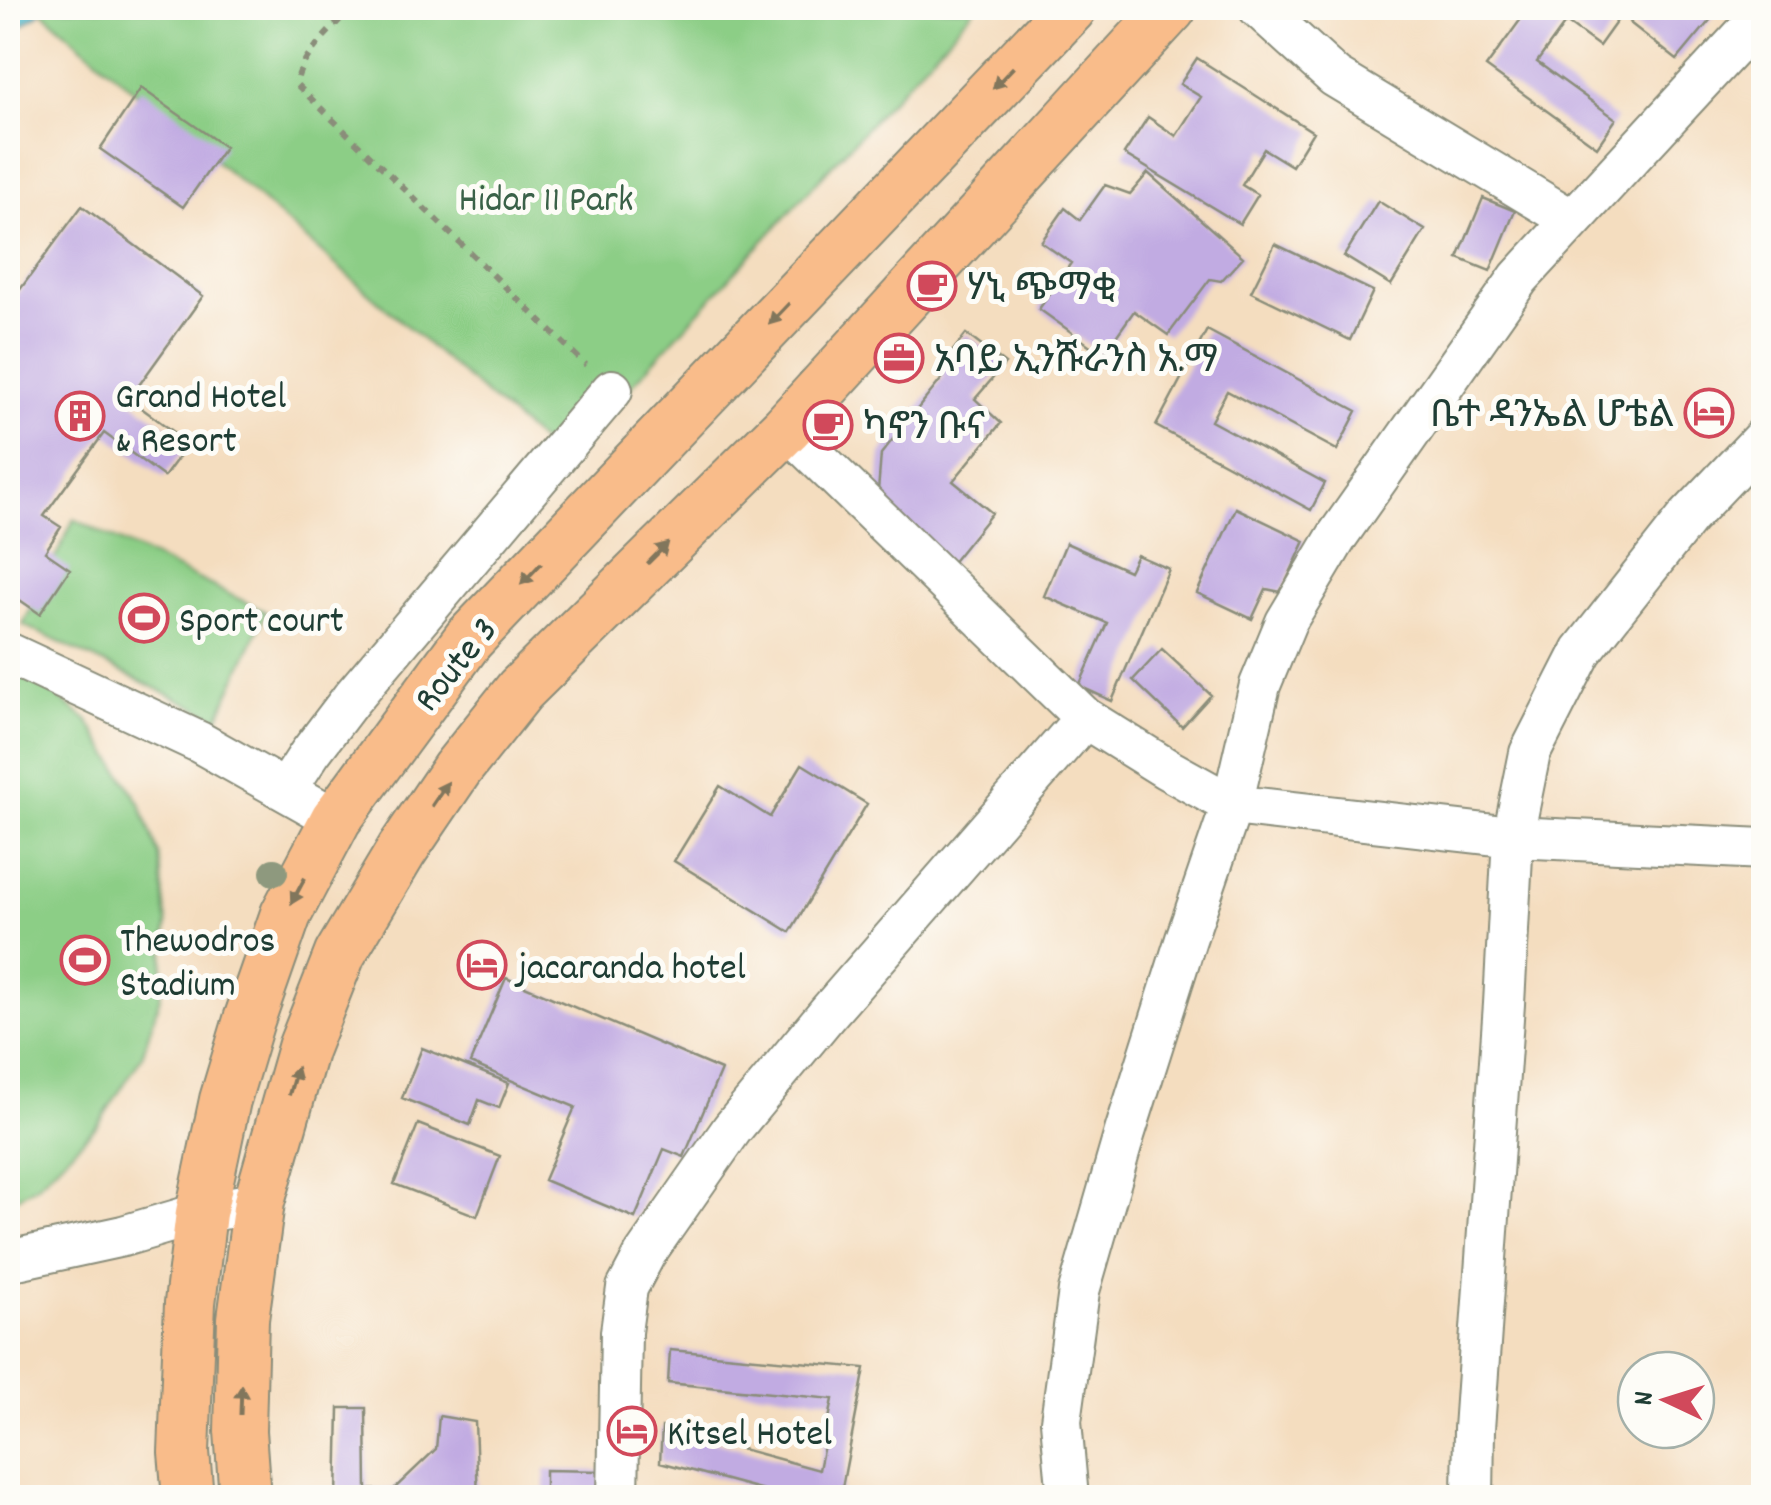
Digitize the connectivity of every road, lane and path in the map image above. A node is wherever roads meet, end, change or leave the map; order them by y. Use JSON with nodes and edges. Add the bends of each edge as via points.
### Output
{"nodes":[{"id":1,"x":350,"y":8,"type":"edge"},
{"id":2,"x":1070,"y":8,"type":"edge"},
{"id":3,"x":1259,"y":8,"type":"edge"},
{"id":4,"x":1764,"y":13,"type":"edge"},
{"id":5,"x":1146,"y":16,"type":"edge"},
{"id":6,"x":1572,"y":220,"type":"junction"},
{"id":7,"x":612,"y":390,"type":"joint"},
{"id":8,"x":786,"y":428,"type":"junction"},
{"id":9,"x":1764,"y":437,"type":"edge"},
{"id":10,"x":8,"y":653,"type":"edge"},
{"id":11,"x":1085,"y":718,"type":"junction"},
{"id":12,"x":286,"y":790,"type":"junction"},
{"id":13,"x":1232,"y":805,"type":"junction"},
{"id":14,"x":336,"y":819,"type":"junction"},
{"id":15,"x":1513,"y":838,"type":"junction"},
{"id":16,"x":1764,"y":849,"type":"edge"},
{"id":17,"x":259,"y":1202,"type":"junction"},
{"id":18,"x":201,"y":1213,"type":"junction"},
{"id":19,"x":8,"y":1262,"type":"edge"},
{"id":20,"x":188,"y":1498,"type":"edge"},
{"id":21,"x":245,"y":1498,"type":"edge"},
{"id":22,"x":618,"y":1498,"type":"edge"},
{"id":23,"x":1068,"y":1498,"type":"edge"},
{"id":24,"x":1473,"y":1498,"type":"edge"}],
"edges":[{"from":1,"to":7,"type":"path","via":[[304,63],[297,85]]},
{"from":2,"to":14,"type":"main road","name":"Route 3","one_way":true,"via":[[468,640]]},
{"from":3,"to":6,"type":"street","via":[[1335,77]]},
{"from":4,"to":6,"type":"street"},
{"from":5,"to":8,"type":"main road"},
{"from":6,"to":13,"type":"street","via":[[1519,278],[1338,534],[1286,622],[1260,685]]},
{"from":7,"to":12,"type":"street","via":[[351,700]]},
{"from":8,"to":11,"type":"street"},
{"from":17,"to":8,"type":"main road","one_way":true,"via":[[303,1048],[340,954],[457,769],[520,690]]},
{"from":9,"to":15,"type":"street","via":[[1688,517],[1582,651],[1530,754]]},
{"from":10,"to":12,"type":"street"},
{"from":11,"to":13,"type":"street"},
{"from":11,"to":22,"type":"street","via":[[744,1115],[645,1254],[627,1288],[621,1332]]},
{"from":12,"to":14,"type":"street"},
{"from":13,"to":15,"type":"street"},
{"from":13,"to":23,"type":"street","via":[[1079,1291],[1061,1421]]},
{"from":14,"to":18,"type":"main road","name":"Route 3","one_way":true,"via":[[286,914],[249,1020]]},
{"from":15,"to":16,"type":"street"},
{"from":15,"to":24,"type":"street"},
{"from":17,"to":18,"type":"street"},
{"from":21,"to":17,"type":"main road","one_way":true,"via":[[243,1318]]},
{"from":18,"to":19,"type":"street"},
{"from":18,"to":20,"type":"main road","name":"Route 3","via":[[190,1304]]}]}
